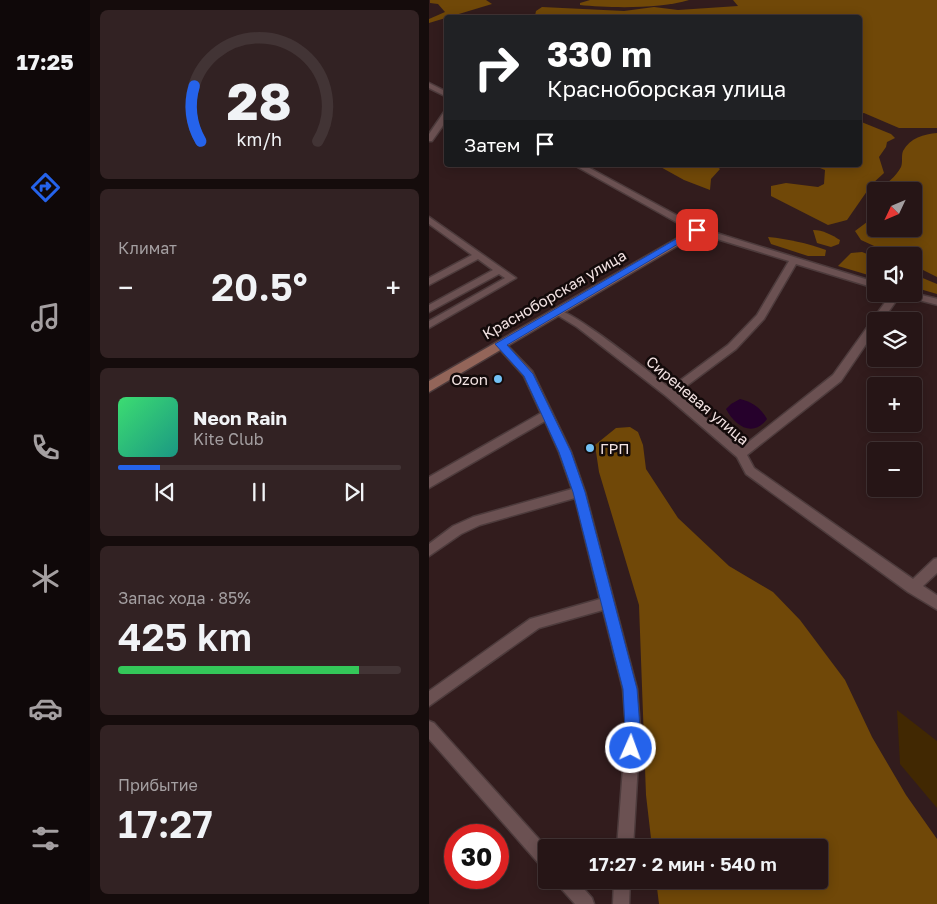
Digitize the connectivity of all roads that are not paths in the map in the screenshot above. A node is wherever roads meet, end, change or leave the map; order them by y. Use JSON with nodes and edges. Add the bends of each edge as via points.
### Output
{"nodes":[{"id":1,"x":429,"y":85,"type":"edge"},
{"id":2,"x":444,"y":93,"type":"edge"},
{"id":3,"x":444,"y":118,"type":"edge"},
{"id":4,"x":429,"y":139,"type":"edge"},
{"id":5,"x":582,"y":167,"type":"edge"},
{"id":6,"x":430,"y":222,"type":"edge"},
{"id":7,"x":697,"y":230,"type":"junction"},
{"id":8,"x":479,"y":255,"type":"junction"},
{"id":9,"x":794,"y":260,"type":"junction"},
{"id":10,"x":429,"y":270,"type":"edge"},
{"id":11,"x":500,"y":270,"type":"junction"},
{"id":12,"x":438,"y":277,"type":"junction"},
{"id":13,"x":429,"y":282,"type":"edge"},
{"id":14,"x":867,"y":283,"type":"edge"},
{"id":15,"x":922,"y":298,"type":"edge"},
{"id":16,"x":937,"y":302,"type":"edge"},
{"id":17,"x":429,"y":310,"type":"edge"},
{"id":18,"x":557,"y":311,"type":"junction"},
{"id":19,"x":431,"y":320,"type":"edge"},
{"id":20,"x":867,"y":336,"type":"edge"},
{"id":21,"x":501,"y":344,"type":"junction"},
{"id":22,"x":429,"y":388,"type":"edge"},
{"id":23,"x":670,"y":393,"type":"junction"},
{"id":24,"x":547,"y":414,"type":"junction"},
{"id":25,"x":741,"y":454,"type":"junction"},
{"id":26,"x":429,"y":483,"type":"edge"},
{"id":27,"x":579,"y":492,"type":"junction"},
{"id":28,"x":429,"y":551,"type":"edge"},
{"id":29,"x":937,"y":563,"type":"edge"},
{"id":30,"x":913,"y":588,"type":"junction"},
{"id":31,"x":607,"y":603,"type":"junction"},
{"id":32,"x":937,"y":604,"type":"edge"},
{"id":33,"x":429,"y":699,"type":"edge"},
{"id":34,"x":429,"y":728,"type":"edge"},
{"id":35,"x":625,"y":839,"type":"edge"},
{"id":36,"x":538,"y":850,"type":"edge"},
{"id":37,"x":573,"y":889,"type":"edge"},
{"id":38,"x":622,"y":889,"type":"edge"},
{"id":39,"x":586,"y":904,"type":"edge"},
{"id":40,"x":621,"y":904,"type":"edge"}],
"edges":[{"from":1,"to":2,"type":"street"},
{"from":3,"to":4,"type":"street"},
{"from":5,"to":7,"type":"street"},
{"from":6,"to":8,"type":"street"},
{"from":7,"to":9,"type":"street"},
{"from":7,"to":18,"type":"street","name":"Красноборская улица"},
{"from":8,"to":11,"type":"street"},
{"from":8,"to":12,"type":"street"},
{"from":9,"to":14,"type":"street"},
{"from":9,"to":23,"type":"street","via":[[761,317],[732,347]]},
{"from":10,"to":12,"type":"street"},
{"from":11,"to":17,"type":"street"},
{"from":11,"to":19,"type":"street","via":[[511,278]]},
{"from":12,"to":13,"type":"street"},
{"from":15,"to":16,"type":"street"},
{"from":18,"to":21,"type":"street","name":"Красноборская улица"},
{"from":18,"to":23,"type":"street","name":"Сиреневая улица"},
{"from":20,"to":25,"type":"street","via":[[837,378]]},
{"from":21,"to":22,"type":"street","name":"Красноборская улица"},
{"from":21,"to":24,"type":"street","via":[[528,374]]},
{"from":23,"to":25,"type":"street","name":"Сиреневая улица"},
{"from":24,"to":26,"type":"street"},
{"from":24,"to":27,"type":"street"},
{"from":25,"to":30,"type":"street","name":"Сиреневая улица","via":[[750,471]]},
{"from":27,"to":28,"type":"street","via":[[477,521],[457,530]]},
{"from":27,"to":31,"type":"street"},
{"from":29,"to":30,"type":"street"},
{"from":30,"to":32,"type":"street","name":"Сиреневая улица"},
{"from":31,"to":33,"type":"street","via":[[535,623]]},
{"from":31,"to":35,"type":"street","via":[[630,689],[632,718]]},
{"from":34,"to":36,"type":"street"},
{"from":37,"to":39,"type":"street"},
{"from":38,"to":40,"type":"street"}]}
